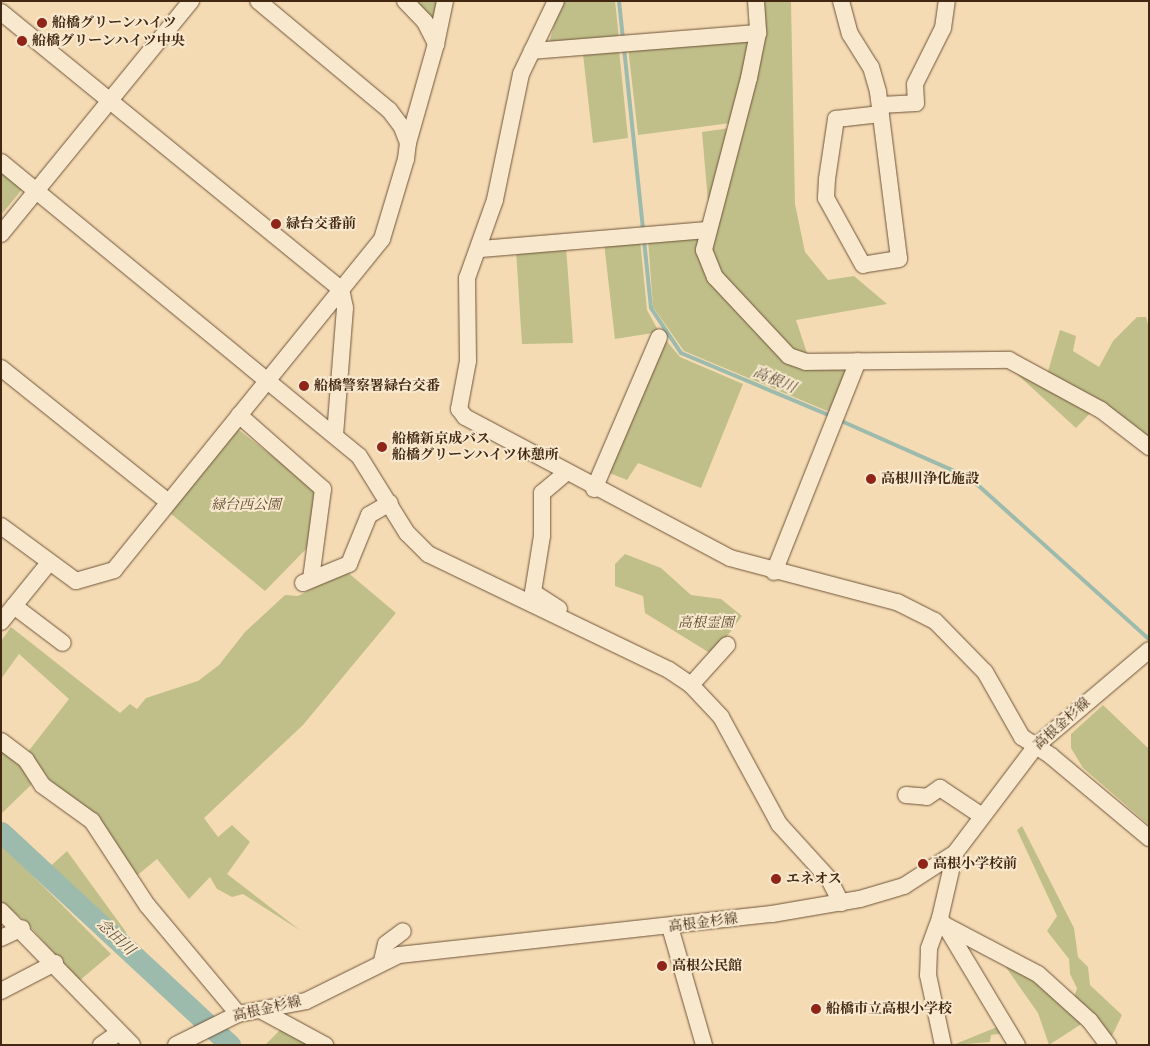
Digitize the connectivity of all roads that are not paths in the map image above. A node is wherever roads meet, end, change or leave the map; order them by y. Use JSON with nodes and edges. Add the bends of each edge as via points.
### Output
{"nodes":[{"id":1,"x":191,"y":1,"type":"edge"},
{"id":2,"x":258,"y":1,"type":"edge"},
{"id":3,"x":405,"y":1,"type":"edge"},
{"id":4,"x":445,"y":1,"type":"edge"},
{"id":5,"x":556,"y":1,"type":"edge"},
{"id":6,"x":756,"y":1,"type":"edge"},
{"id":7,"x":841,"y":1,"type":"edge"},
{"id":8,"x":947,"y":1,"type":"edge"},
{"id":9,"x":1,"y":12,"type":"edge"},
{"id":10,"x":758,"y":33,"type":"junction"},
{"id":11,"x":436,"y":44,"type":"junction"},
{"id":12,"x":532,"y":51,"type":"junction"},
{"id":13,"x":110,"y":100,"type":"junction"},
{"id":14,"x":880,"y":109,"type":"junction"},
{"id":15,"x":408,"y":143,"type":"junction"},
{"id":16,"x":1,"y":162,"type":"edge"},
{"id":17,"x":36,"y":191,"type":"junction"},
{"id":18,"x":708,"y":230,"type":"junction"},
{"id":19,"x":1,"y":234,"type":"edge"},
{"id":20,"x":480,"y":249,"type":"junction"},
{"id":21,"x":341,"y":289,"type":"junction"},
{"id":22,"x":659,"y":337,"type":"dead end"},
{"id":23,"x":858,"y":361,"type":"junction"},
{"id":24,"x":1,"y":368,"type":"edge"},
{"id":25,"x":268,"y":379,"type":"junction"},
{"id":26,"x":239,"y":415,"type":"junction"},
{"id":27,"x":336,"y":434,"type":"junction"},
{"id":28,"x":1149,"y":447,"type":"edge"},
{"id":29,"x":565,"y":474,"type":"junction"},
{"id":30,"x":594,"y":489,"type":"junction"},
{"id":31,"x":168,"y":502,"type":"junction"},
{"id":32,"x":390,"y":503,"type":"junction"},
{"id":33,"x":1,"y":526,"type":"edge"},
{"id":34,"x":48,"y":564,"type":"junction"},
{"id":35,"x":774,"y":572,"type":"junction"},
{"id":36,"x":14,"y":606,"type":"junction"},
{"id":37,"x":555,"y":616,"type":"junction"},
{"id":38,"x":1,"y":622,"type":"edge"},
{"id":39,"x":63,"y":643,"type":"dead end"},
{"id":40,"x":727,"y":645,"type":"dead end"},
{"id":41,"x":1149,"y":650,"type":"edge"},
{"id":42,"x":691,"y":685,"type":"junction"},
{"id":43,"x":1,"y":741,"type":"edge"},
{"id":44,"x":1036,"y":746,"type":"junction"},
{"id":45,"x":906,"y":795,"type":"dead end"},
{"id":46,"x":982,"y":816,"type":"junction"},
{"id":47,"x":1149,"y":838,"type":"edge"},
{"id":48,"x":955,"y":853,"type":"junction"},
{"id":49,"x":841,"y":903,"type":"junction"},
{"id":50,"x":1,"y":911,"type":"edge"},
{"id":51,"x":943,"y":922,"type":"junction"},
{"id":52,"x":670,"y":927,"type":"junction"},
{"id":53,"x":22,"y":928,"type":"junction"},
{"id":54,"x":403,"y":931,"type":"dead end"},
{"id":55,"x":1,"y":938,"type":"edge"},
{"id":56,"x":382,"y":961,"type":"junction"},
{"id":57,"x":55,"y":963,"type":"junction"},
{"id":58,"x":1,"y":991,"type":"edge"},
{"id":59,"x":262,"y":1011,"type":"junction"},
{"id":60,"x":233,"y":1015,"type":"junction"},
{"id":61,"x":118,"y":1033,"type":"junction"},
{"id":62,"x":101,"y":1045,"type":"edge"},
{"id":63,"x":132,"y":1045,"type":"edge"},
{"id":64,"x":176,"y":1045,"type":"edge"},
{"id":65,"x":325,"y":1045,"type":"edge"},
{"id":66,"x":704,"y":1045,"type":"edge"},
{"id":67,"x":943,"y":1045,"type":"edge"},
{"id":68,"x":1017,"y":1045,"type":"edge"},
{"id":69,"x":1108,"y":1045,"type":"edge"}],
"edges":[{"from":1,"to":13,"type":"street"},
{"from":2,"to":15,"type":"street","via":[[389,110]]},
{"from":3,"to":11,"type":"street","via":[[425,22]]},
{"from":4,"to":11,"type":"street"},
{"from":5,"to":12,"type":"street"},
{"from":6,"to":10,"type":"street"},
{"from":7,"to":14,"type":"street","via":[[850,34],[871,67]]},
{"from":8,"to":14,"type":"street","via":[[943,28],[915,84],[916,103]]},
{"from":9,"to":13,"type":"street"},
{"from":10,"to":12,"type":"street"},
{"from":10,"to":18,"type":"street"},
{"from":11,"to":15,"type":"street"},
{"from":12,"to":20,"type":"street","via":[[521,74]]},
{"from":13,"to":17,"type":"street"},
{"from":13,"to":21,"type":"street"},
{"from":14,"to":14,"type":"street","via":[[899,259],[863,265],[826,198],[827,179],[836,119]]},
{"from":15,"to":21,"type":"street","via":[[382,239]]},
{"from":16,"to":17,"type":"street"},
{"from":17,"to":19,"type":"street"},
{"from":17,"to":25,"type":"street"},
{"from":18,"to":20,"type":"street"},
{"from":18,"to":23,"type":"street","via":[[706,263],[778,348],[806,362]]},
{"from":20,"to":29,"type":"street","via":[[467,278],[468,361],[459,409],[476,426]]},
{"from":21,"to":25,"type":"street"},
{"from":21,"to":27,"type":"street","via":[[345,308]]},
{"from":22,"to":30,"type":"street"},
{"from":23,"to":28,"type":"street","via":[[1009,360],[1101,410]]},
{"from":23,"to":35,"type":"street"},
{"from":24,"to":31,"type":"street"},
{"from":25,"to":26,"type":"street"},
{"from":25,"to":27,"type":"street"},
{"from":26,"to":31,"type":"street"},
{"from":26,"to":32,"type":"street","via":[[323,489],[307,581],[349,564],[369,515]]},
{"from":27,"to":32,"type":"street","via":[[367,464]]},
{"from":29,"to":30,"type":"street"},
{"from":29,"to":37,"type":"street","via":[[542,493],[542,536],[533,592],[560,607]]},
{"from":30,"to":35,"type":"street","via":[[730,558]]},
{"from":31,"to":34,"type":"street","via":[[106,574],[76,581]]},
{"from":32,"to":37,"type":"street","via":[[407,533],[428,554]]},
{"from":33,"to":34,"type":"street"},
{"from":34,"to":36,"type":"street"},
{"from":35,"to":44,"type":"street","via":[[897,602],[935,621],[985,672],[1012,724]]},
{"from":36,"to":38,"type":"street"},
{"from":36,"to":39,"type":"street"},
{"from":37,"to":42,"type":"street","via":[[676,673]]},
{"from":40,"to":42,"type":"street"},
{"from":41,"to":44,"type":"street","name":"高根金杉線"},
{"from":42,"to":49,"type":"street","via":[[721,717],[779,824],[828,879]]},
{"from":43,"to":60,"type":"street","via":[[26,760],[42,785],[92,821],[147,905]]},
{"from":44,"to":46,"type":"street","name":"高根金杉線"},
{"from":44,"to":47,"type":"street"},
{"from":45,"to":46,"type":"street","via":[[927,797],[940,788]]},
{"from":46,"to":48,"type":"street","name":"高根金杉線"},
{"from":48,"to":49,"type":"street","name":"高根金杉線","via":[[904,886]]},
{"from":48,"to":51,"type":"street"},
{"from":49,"to":52,"type":"street","name":"高根金杉線"},
{"from":50,"to":53,"type":"street"},
{"from":51,"to":67,"type":"street","via":[[929,949],[928,975]]},
{"from":51,"to":68,"type":"street"},
{"from":51,"to":69,"type":"street","via":[[1038,974],[1090,1021]]},
{"from":52,"to":56,"type":"street","name":"高根金杉線","via":[[410,952]]},
{"from":52,"to":66,"type":"street"},
{"from":53,"to":55,"type":"street"},
{"from":53,"to":57,"type":"street"},
{"from":54,"to":56,"type":"street","via":[[386,944]]},
{"from":56,"to":59,"type":"street","name":"高根金杉線","via":[[306,1001]]},
{"from":57,"to":58,"type":"street"},
{"from":57,"to":61,"type":"street"},
{"from":59,"to":60,"type":"street","name":"高根金杉線"},
{"from":59,"to":65,"type":"street"},
{"from":60,"to":64,"type":"street","name":"高根金杉線"},
{"from":61,"to":62,"type":"street"},
{"from":61,"to":63,"type":"street"}]}
